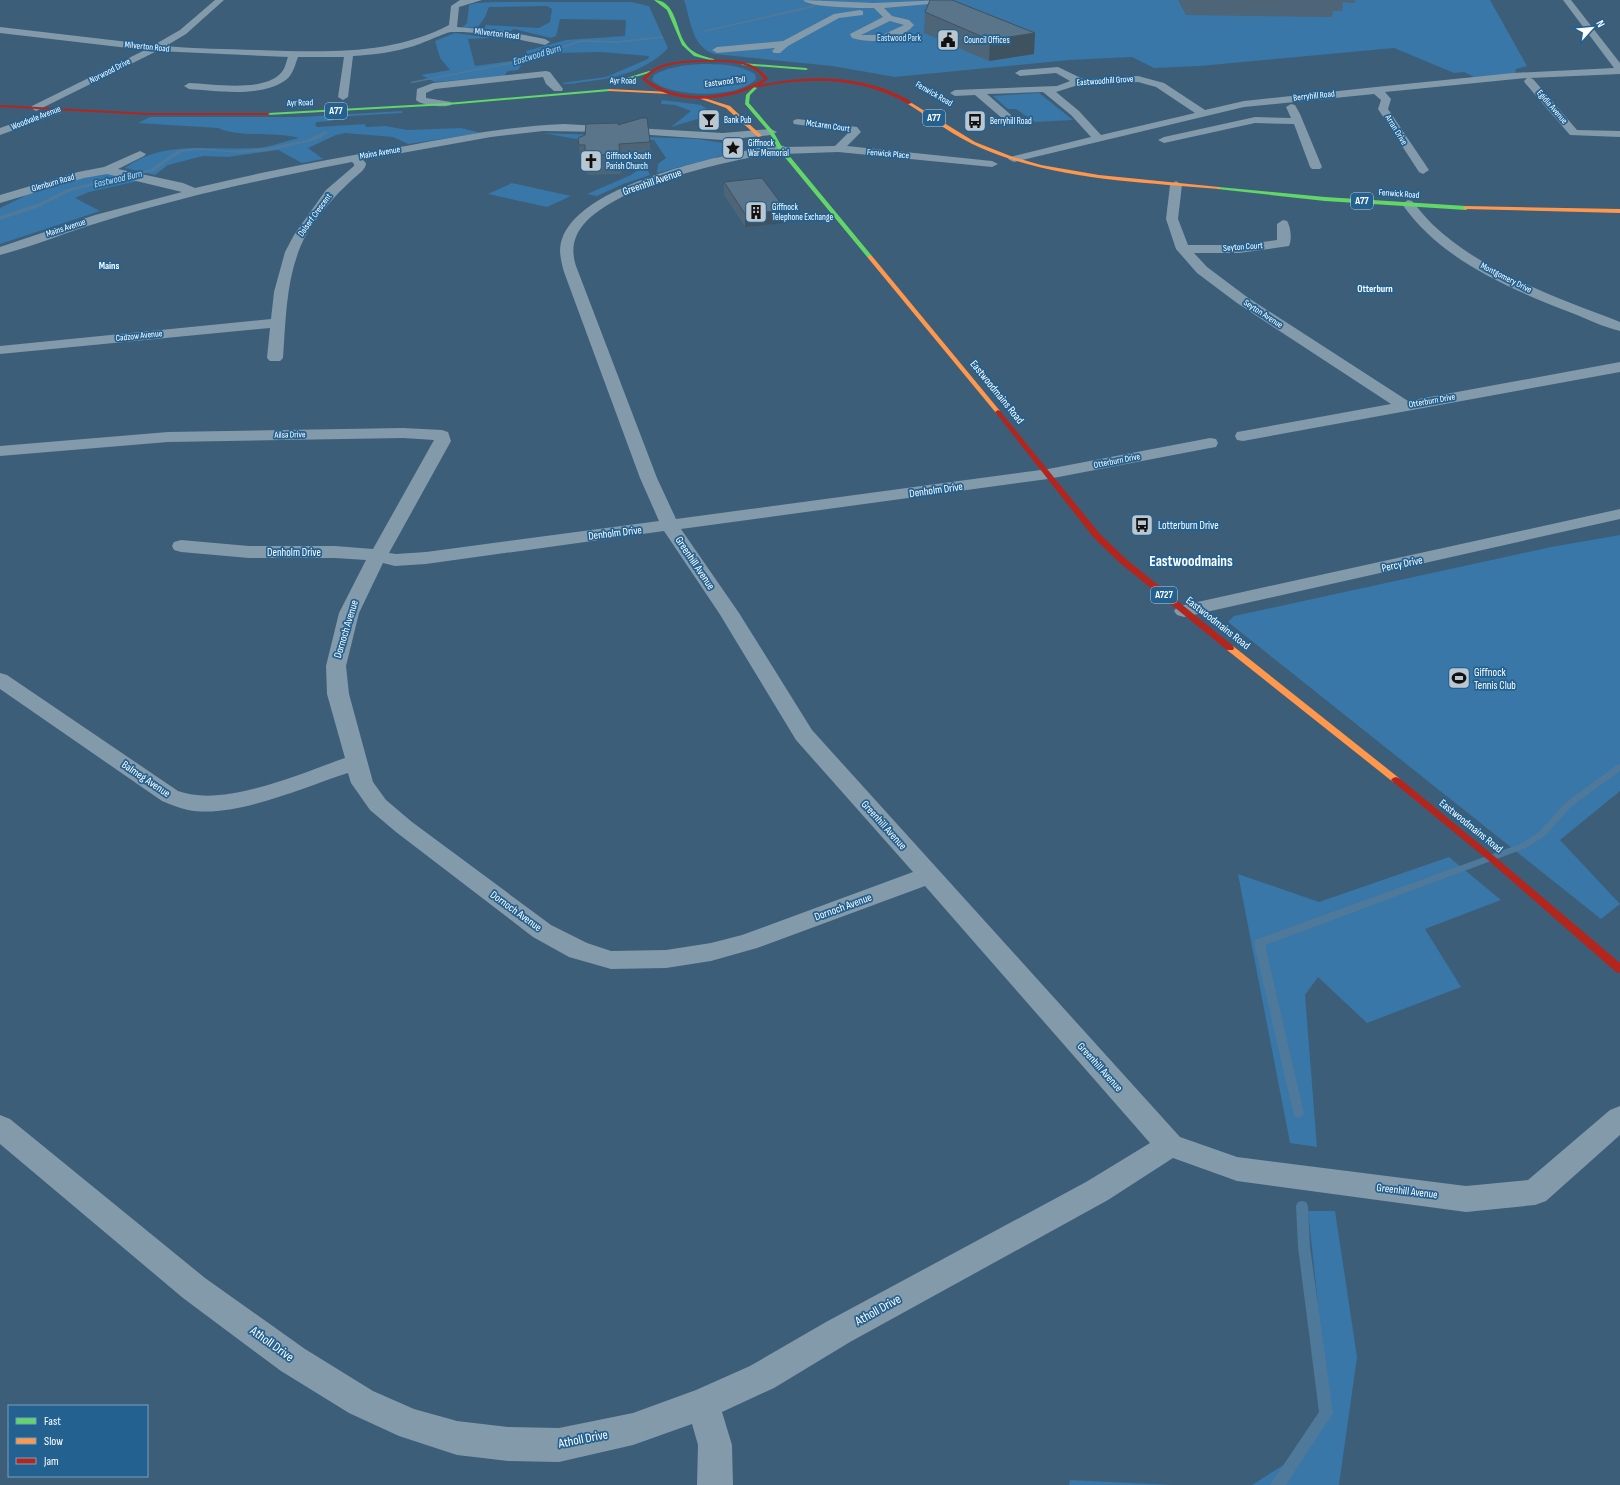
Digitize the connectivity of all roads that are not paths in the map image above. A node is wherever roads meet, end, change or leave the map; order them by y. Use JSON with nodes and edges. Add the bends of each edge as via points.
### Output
{"nodes":[{"id":1,"x":220,"y":0,"type":"edge"},
{"id":2,"x":478,"y":0,"type":"edge"},
{"id":3,"x":656,"y":0,"type":"edge"},
{"id":4,"x":672,"y":0,"type":"edge"},
{"id":5,"x":940,"y":0,"type":"edge"},
{"id":6,"x":1567,"y":0,"type":"edge"},
{"id":7,"x":461,"y":1,"type":"edge"},
{"id":8,"x":811,"y":1,"type":"edge"},
{"id":9,"x":854,"y":3,"type":"edge"},
{"id":10,"x":669,"y":9,"type":"junction"},
{"id":11,"x":883,"y":12,"type":"junction"},
{"id":12,"x":448,"y":29,"type":"junction"},
{"id":13,"x":0,"y":30,"type":"edge"},
{"id":14,"x":545,"y":42,"type":"dead end"},
{"id":15,"x":683,"y":44,"type":"junction"},
{"id":16,"x":785,"y":44,"type":"junction"},
{"id":17,"x":156,"y":48,"type":"junction"},
{"id":18,"x":717,"y":50,"type":"dead end"},
{"id":19,"x":777,"y":50,"type":"dead end"},
{"id":20,"x":294,"y":55,"type":"junction"},
{"id":21,"x":349,"y":58,"type":"junction"},
{"id":22,"x":368,"y":61,"type":"dead end"},
{"id":23,"x":728,"y":62,"type":"junction"},
{"id":24,"x":742,"y":64,"type":"junction"},
{"id":25,"x":663,"y":67,"type":"junction"},
{"id":26,"x":1620,"y":70,"type":"edge"},
{"id":27,"x":650,"y":72,"type":"junction"},
{"id":28,"x":1020,"y":73,"type":"dead end"},
{"id":29,"x":1529,"y":81,"type":"dead end"},
{"id":30,"x":1082,"y":83,"type":"junction"},
{"id":31,"x":189,"y":86,"type":"dead end"},
{"id":32,"x":757,"y":87,"type":"junction"},
{"id":33,"x":242,"y":88,"type":"junction"},
{"id":34,"x":904,"y":88,"type":"dead end"},
{"id":35,"x":558,"y":89,"type":"junction"},
{"id":36,"x":1046,"y":89,"type":"junction"},
{"id":37,"x":1376,"y":90,"type":"junction"},
{"id":38,"x":978,"y":92,"type":"junction"},
{"id":39,"x":671,"y":93,"type":"junction"},
{"id":40,"x":955,"y":93,"type":"dead end"},
{"id":41,"x":234,"y":95,"type":"dead end"},
{"id":42,"x":693,"y":95,"type":"junction"},
{"id":43,"x":343,"y":98,"type":"dead end"},
{"id":44,"x":0,"y":99,"type":"edge"},
{"id":45,"x":421,"y":100,"type":"junction"},
{"id":46,"x":1280,"y":100,"type":"junction"},
{"id":47,"x":48,"y":102,"type":"junction"},
{"id":48,"x":71,"y":104,"type":"junction"},
{"id":49,"x":447,"y":104,"type":"junction"},
{"id":50,"x":0,"y":106,"type":"edge"},
{"id":51,"x":36,"y":108,"type":"junction"},
{"id":52,"x":59,"y":110,"type":"junction"},
{"id":53,"x":1204,"y":114,"type":"junction"},
{"id":54,"x":1297,"y":121,"type":"junction"},
{"id":55,"x":798,"y":122,"type":"dead end"},
{"id":56,"x":1014,"y":123,"type":"dead end"},
{"id":57,"x":0,"y":132,"type":"edge"},
{"id":58,"x":756,"y":134,"type":"junction"},
{"id":59,"x":1620,"y":134,"type":"edge"},
{"id":60,"x":1098,"y":138,"type":"junction"},
{"id":61,"x":1164,"y":140,"type":"dead end"},
{"id":62,"x":778,"y":144,"type":"junction"},
{"id":63,"x":1006,"y":146,"type":"dead end"},
{"id":64,"x":838,"y":149,"type":"junction"},
{"id":65,"x":140,"y":154,"type":"dead end"},
{"id":66,"x":1030,"y":154,"type":"junction"},
{"id":67,"x":354,"y":158,"type":"junction"},
{"id":68,"x":1014,"y":159,"type":"junction"},
{"id":69,"x":992,"y":164,"type":"dead end"},
{"id":70,"x":1316,"y":167,"type":"dead end"},
{"id":71,"x":107,"y":170,"type":"junction"},
{"id":72,"x":1423,"y":170,"type":"dead end"},
{"id":73,"x":1106,"y":176,"type":"junction"},
{"id":74,"x":1176,"y":185,"type":"junction"},
{"id":75,"x":194,"y":192,"type":"junction"},
{"id":76,"x":0,"y":199,"type":"edge"},
{"id":77,"x":1408,"y":204,"type":"junction"},
{"id":78,"x":1620,"y":212,"type":"edge"},
{"id":79,"x":1283,"y":224,"type":"dead end"},
{"id":80,"x":1183,"y":249,"type":"junction"},
{"id":81,"x":0,"y":251,"type":"edge"},
{"id":82,"x":278,"y":322,"type":"junction"},
{"id":83,"x":1620,"y":327,"type":"edge"},
{"id":84,"x":0,"y":350,"type":"edge"},
{"id":85,"x":275,"y":358,"type":"dead end"},
{"id":86,"x":1620,"y":367,"type":"edge"},
{"id":87,"x":1405,"y":406,"type":"junction"},
{"id":88,"x":1243,"y":436,"type":"dead end"},
{"id":89,"x":1210,"y":443,"type":"dead end"},
{"id":90,"x":0,"y":451,"type":"edge"},
{"id":91,"x":1048,"y":474,"type":"junction"},
{"id":92,"x":1620,"y":514,"type":"edge"},
{"id":93,"x":671,"y":526,"type":"junction"},
{"id":94,"x":181,"y":546,"type":"dead end"},
{"id":95,"x":377,"y":555,"type":"junction"},
{"id":96,"x":1184,"y":611,"type":"junction"},
{"id":97,"x":0,"y":679,"type":"edge"},
{"id":98,"x":357,"y":762,"type":"junction"},
{"id":99,"x":930,"y":875,"type":"junction"},
{"id":100,"x":1620,"y":969,"type":"edge"},
{"id":101,"x":1620,"y":1118,"type":"edge"},
{"id":102,"x":0,"y":1127,"type":"edge"},
{"id":103,"x":1170,"y":1145,"type":"junction"},
{"id":104,"x":703,"y":1404,"type":"junction"},
{"id":105,"x":715,"y":1485,"type":"edge"}],
"edges":[{"from":1,"to":17,"type":"street","name":"Norwood Drive","via":[[183,32]]},
{"from":2,"to":7,"type":"street"},
{"from":3,"to":10,"type":"main road"},
{"from":4,"to":10,"type":"main road"},
{"from":5,"to":11,"type":"street"},
{"from":6,"to":26,"type":"street"},
{"from":7,"to":12,"type":"street","via":[[455,6],[454,23]]},
{"from":8,"to":9,"type":"street"},
{"from":9,"to":11,"type":"street"},
{"from":10,"to":15,"type":"main road"},
{"from":11,"to":11,"type":"street","via":[[909,25],[887,36],[855,36]]},
{"from":11,"to":16,"type":"street","via":[[837,16]]},
{"from":12,"to":14,"type":"street","name":"Milverton Road","via":[[504,34]]},
{"from":12,"to":21,"type":"street","name":"Milverton Road","via":[[409,44]]},
{"from":13,"to":17,"type":"street","name":"Milverton Road"},
{"from":15,"to":23,"type":"main road","via":[[699,56]]},
{"from":15,"to":25,"type":"main road","via":[[678,55]]},
{"from":16,"to":18,"type":"street"},
{"from":16,"to":19,"type":"street"},
{"from":17,"to":20,"type":"street","name":"Milverton Road"},
{"from":17,"to":47,"type":"street","name":"Norwood Drive"},
{"from":20,"to":21,"type":"street","name":"Milverton Road"},
{"from":20,"to":33,"type":"street","via":[[285,74],[278,81]]},
{"from":21,"to":22,"type":"street"},
{"from":21,"to":43,"type":"street"},
{"from":23,"to":24,"type":"main road","name":"Eastwood Toll"},
{"from":23,"to":25,"type":"main road","name":"Eastwood Toll","via":[[693,62]]},
{"from":24,"to":32,"type":"main road","name":"Eastwood Toll","via":[[764,73],[766,79]]},
{"from":24,"to":34,"type":"main road","name":"Fenwick Road","via":[[847,74]]},
{"from":25,"to":27,"type":"main road","name":"Eastwood Toll"},
{"from":26,"to":37,"type":"street","name":"Berryhill Road","via":[[1513,76]]},
{"from":27,"to":35,"type":"main road","name":"Ayr Road","number":"A77","via":[[618,82]]},
{"from":27,"to":39,"type":"main road","name":"Eastwood Toll","via":[[644,79],[648,85]]},
{"from":28,"to":30,"type":"street","via":[[1058,70]]},
{"from":29,"to":59,"type":"street","name":"Egidia Avenue","via":[[1574,133]]},
{"from":30,"to":36,"type":"street","name":"Eastwoodhill Grove","via":[[1072,83],[1059,89]]},
{"from":30,"to":53,"type":"street","name":"Eastwoodhill Grove","via":[[1132,79],[1155,82]]},
{"from":31,"to":33,"type":"street"},
{"from":32,"to":42,"type":"main road","name":"Eastwood Toll","via":[[727,94]]},
{"from":32,"to":62,"type":"main road","name":"Eastwoodmains Road","number":"A727","via":[[748,95],[747,103]]},
{"from":32,"to":68,"type":"main road","name":"Fenwick Road","number":"A77","via":[[806,79],[832,80],[872,87],[903,98],[962,137]]},
{"from":33,"to":41,"type":"street"},
{"from":35,"to":45,"type":"main road","name":"Ayr Road","number":"A77"},
{"from":35,"to":45,"type":"street","via":[[546,74],[516,76],[505,83],[425,88],[421,91]]},
{"from":36,"to":38,"type":"street","name":"Eastwoodhill Grove"},
{"from":36,"to":60,"type":"street","via":[[1075,113]]},
{"from":37,"to":46,"type":"street","name":"Berryhill Road"},
{"from":37,"to":72,"type":"street","name":"Arran Drive","via":[[1386,99],[1383,109]]},
{"from":38,"to":40,"type":"street","name":"Eastwoodhill Grove"},
{"from":38,"to":56,"type":"street"},
{"from":39,"to":42,"type":"main road","name":"Eastwood Toll"},
{"from":39,"to":49,"type":"main road","name":"Ayr Road","number":"A77","via":[[606,90]]},
{"from":42,"to":58,"type":"main road","name":"Eastwoodmains Road","number":"A727","via":[[728,107]]},
{"from":44,"to":47,"type":"main road","name":"Ayr Road","number":"A77"},
{"from":45,"to":48,"type":"main road","name":"Ayr Road","number":"A77","via":[[245,108]]},
{"from":45,"to":49,"type":"street"},
{"from":46,"to":53,"type":"street","name":"Berryhill Road","via":[[1244,104]]},
{"from":46,"to":54,"type":"street","via":[[1290,106]]},
{"from":47,"to":48,"type":"main road","name":"Ayr Road","number":"A77"},
{"from":47,"to":51,"type":"street","name":"Norwood Drive"},
{"from":48,"to":52,"type":"street","name":"Woodvale Avenue"},
{"from":49,"to":52,"type":"main road","name":"Ayr Road","number":"A77","via":[[332,112],[251,114],[148,114]]},
{"from":50,"to":51,"type":"main road","name":"Ayr Road","number":"A77"},
{"from":51,"to":52,"type":"main road","name":"Ayr Road","number":"A77"},
{"from":52,"to":57,"type":"street","name":"Woodvale Avenue"},
{"from":53,"to":60,"type":"street","name":"Berryhill Road"},
{"from":54,"to":61,"type":"street","via":[[1240,122]]},
{"from":54,"to":70,"type":"street"},
{"from":55,"to":64,"type":"street","name":"McLaren Court","via":[[853,128],[855,132]]},
{"from":58,"to":62,"type":"street","name":"Mains Avenue"},
{"from":58,"to":62,"type":"main road","name":"Eastwoodmains Road","number":"A727"},
{"from":58,"to":67,"type":"street","name":"Mains Avenue","via":[[717,136],[546,128],[501,133]]},
{"from":60,"to":66,"type":"street","name":"Berryhill Road"},
{"from":62,"to":64,"type":"street","name":"Fenwick Place"},
{"from":62,"to":91,"type":"main road","name":"Eastwoodmains Road","number":"A727"},
{"from":62,"to":93,"type":"street","name":"Greenhill Avenue","via":[[629,188],[589,212],[572,230],[568,239],[567,258],[574,278],[654,489]]},
{"from":63,"to":66,"type":"main road","name":"Fenwick Road","number":"A77"},
{"from":64,"to":69,"type":"street","name":"Fenwick Place"},
{"from":65,"to":71,"type":"street","name":"Glenburn Road"},
{"from":66,"to":68,"type":"street","name":"Berryhill Road"},
{"from":66,"to":73,"type":"main road","name":"Fenwick Road","number":"A77"},
{"from":67,"to":75,"type":"street","name":"Mains Avenue"},
{"from":67,"to":82,"type":"street","name":"Dalserf Crescent","via":[[360,163],[360,167],[330,193],[300,235],[292,252],[281,292]]},
{"from":68,"to":73,"type":"main road","name":"Fenwick Road","number":"A77","via":[[1058,171]]},
{"from":71,"to":75,"type":"street","name":"Glenburn Road","via":[[179,186]]},
{"from":71,"to":76,"type":"street","name":"Glenburn Road"},
{"from":73,"to":74,"type":"main road","name":"Fenwick Road","number":"A77"},
{"from":74,"to":77,"type":"main road","name":"Fenwick Road","number":"A77"},
{"from":74,"to":80,"type":"street","name":"Seyton Avenue","via":[[1172,219]]},
{"from":75,"to":81,"type":"street","name":"Mains Avenue","via":[[90,220]]},
{"from":77,"to":78,"type":"main road","name":"Fenwick Road","number":"A77"},
{"from":77,"to":83,"type":"street","name":"Montgomery Drive","via":[[1430,229],[1471,259],[1526,289]]},
{"from":79,"to":80,"type":"street","name":"Seyton Court","via":[[1284,243],[1239,249]]},
{"from":80,"to":87,"type":"street","name":"Seyton Avenue","via":[[1202,270],[1242,300]]},
{"from":82,"to":84,"type":"street","name":"Cadzow Avenue"},
{"from":82,"to":85,"type":"street","name":"Dalserf Crescent"},
{"from":86,"to":87,"type":"street","name":"Otterburn Drive"},
{"from":87,"to":88,"type":"street","name":"Otterburn Drive"},
{"from":89,"to":91,"type":"street","name":"Otterburn Drive"},
{"from":90,"to":95,"type":"street","name":"Ailsa Drive","via":[[168,437],[403,433],[442,435],[443,441],[434,458]]},
{"from":91,"to":93,"type":"street","name":"Denholm Drive"},
{"from":91,"to":96,"type":"main road","name":"Eastwoodmains Road","number":"A727","via":[[1097,536]]},
{"from":92,"to":96,"type":"street","name":"Percy Drive"},
{"from":93,"to":95,"type":"street","name":"Denholm Drive","via":[[426,558],[395,560]]},
{"from":93,"to":99,"type":"street","name":"Greenhill Avenue","via":[[730,614],[804,735]]},
{"from":94,"to":95,"type":"street","name":"Denholm Drive","via":[[249,552],[335,552]]},
{"from":95,"to":98,"type":"street","name":"Dornoch Avenue","via":[[349,613],[336,666],[338,694]]},
{"from":96,"to":100,"type":"main road","name":"Eastwoodmains Road","number":"A727","via":[[1491,858]]},
{"from":97,"to":98,"type":"street","name":"Balmeg Avenue","via":[[170,796],[189,804],[214,804],[248,798]]},
{"from":98,"to":99,"type":"street","name":"Dornoch Avenue","via":[[362,783],[378,805],[404,827],[542,931],[578,950],[611,960],[666,959],[711,952],[748,942]]},
{"from":99,"to":103,"type":"street","name":"Greenhill Avenue"},
{"from":101,"to":103,"type":"street","name":"Greenhill Avenue","via":[[1535,1192],[1466,1199],[1236,1169]]},
{"from":102,"to":104,"type":"street","name":"Atholl Drive","via":[[194,1288],[293,1360],[361,1402],[411,1424],[457,1438],[508,1444],[559,1445],[633,1429]]},
{"from":103,"to":104,"type":"street","name":"Atholl Drive","via":[[1097,1190],[838,1332],[762,1377]]},
{"from":104,"to":105,"type":"street","via":[[715,1445]]}]}
